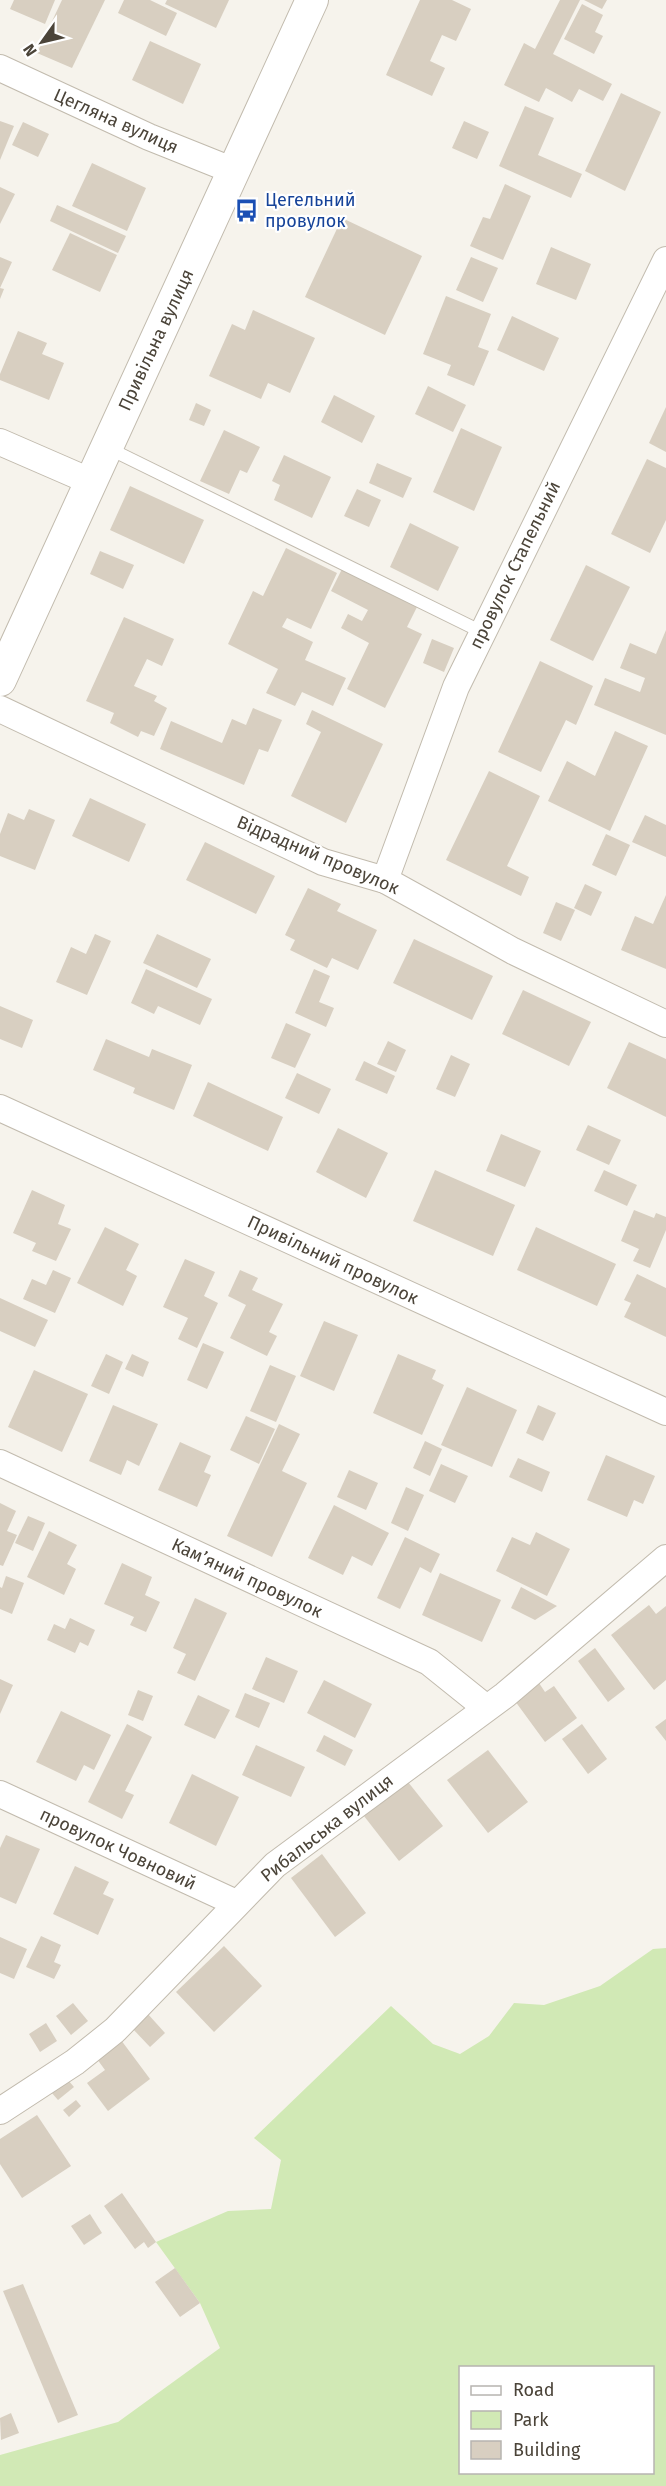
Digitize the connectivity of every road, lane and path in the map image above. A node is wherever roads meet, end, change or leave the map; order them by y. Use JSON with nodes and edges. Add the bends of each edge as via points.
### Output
{"nodes":[{"id":1,"x":312,"y":0,"type":"edge"},
{"id":2,"x":0,"y":68,"type":"edge"},
{"id":3,"x":234,"y":171,"type":"junction"},
{"id":4,"x":666,"y":260,"type":"edge"},
{"id":5,"x":0,"y":442,"type":"edge"},
{"id":6,"x":107,"y":447,"type":"junction"},
{"id":7,"x":92,"y":482,"type":"junction"},
{"id":8,"x":482,"y":632,"type":"junction"},
{"id":9,"x":0,"y":680,"type":"edge"},
{"id":10,"x":0,"y":709,"type":"edge"},
{"id":11,"x":385,"y":880,"type":"junction"},
{"id":12,"x":666,"y":1024,"type":"edge"},
{"id":13,"x":0,"y":1108,"type":"edge"},
{"id":14,"x":666,"y":1412,"type":"edge"},
{"id":15,"x":0,"y":1462,"type":"edge"},
{"id":16,"x":666,"y":1558,"type":"edge"},
{"id":17,"x":485,"y":1707,"type":"junction"},
{"id":18,"x":0,"y":1794,"type":"edge"},
{"id":19,"x":236,"y":1903,"type":"junction"},
{"id":20,"x":0,"y":2111,"type":"edge"}],
"edges":[{"from":1,"to":3,"type":"street","name":"Привільна вулиця"},
{"from":2,"to":3,"type":"street","name":"Цегляна вулиця"},
{"from":3,"to":6,"type":"street","name":"Привільна вулиця"},
{"from":4,"to":8,"type":"street","name":"провулок Стапельний"},
{"from":5,"to":7,"type":"street"},
{"from":6,"to":7,"type":"street","name":"Привільна вулиця"},
{"from":6,"to":8,"type":"lane"},
{"from":7,"to":9,"type":"street","name":"Привільна вулиця"},
{"from":8,"to":11,"type":"street","name":"провулок Стапельний","via":[[456,687]]},
{"from":10,"to":11,"type":"street","name":"Відрадний провулок","via":[[323,862]]},
{"from":11,"to":12,"type":"street","name":"Відрадний провулок","via":[[513,951]]},
{"from":13,"to":14,"type":"street","name":"Привільний провулок"},
{"from":15,"to":17,"type":"street","name":"Камʼяний провулок","via":[[429,1662]]},
{"from":16,"to":17,"type":"street","name":"Рибальська вулиця","via":[[505,1695]]},
{"from":17,"to":19,"type":"street","name":"Рибальська вулиця","via":[[275,1865]]},
{"from":18,"to":19,"type":"street","name":"провулок Човновий"},
{"from":19,"to":20,"type":"street","name":"Рибальська вулиця","via":[[115,2030],[75,2062]]}]}
